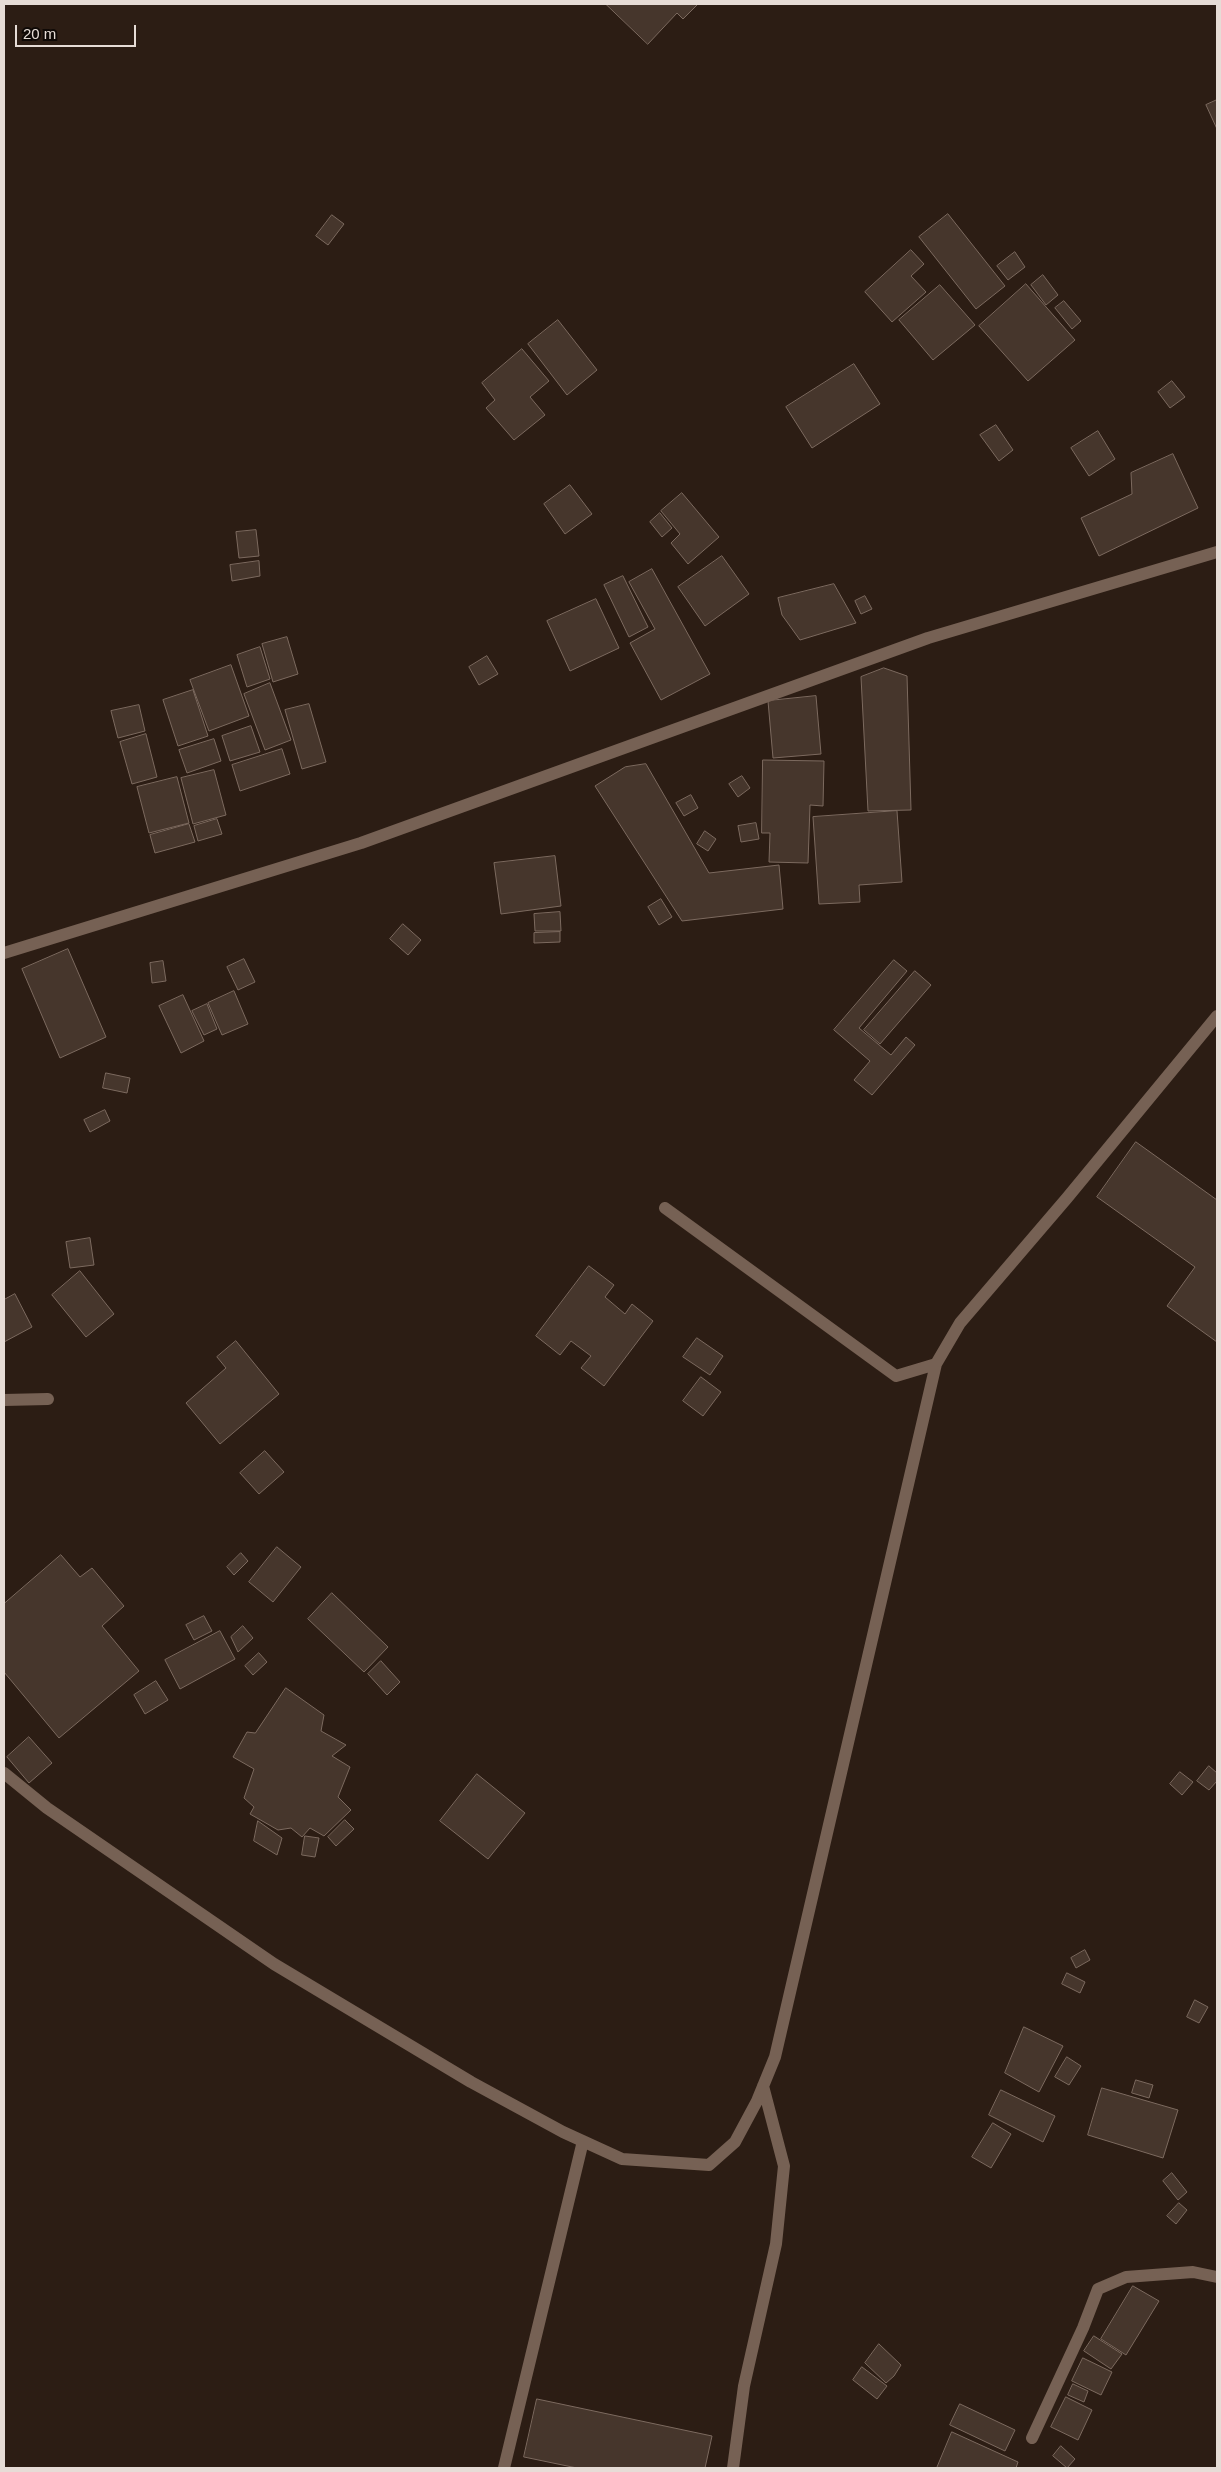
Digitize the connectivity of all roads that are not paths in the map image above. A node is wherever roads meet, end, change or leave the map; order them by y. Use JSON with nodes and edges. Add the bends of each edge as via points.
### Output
{"nodes":[{"id":1,"x":1217,"y":552,"type":"edge"},
{"id":2,"x":4,"y":954,"type":"edge"},
{"id":3,"x":1217,"y":1016,"type":"edge"},
{"id":4,"x":665,"y":1208,"type":"dead end"},
{"id":5,"x":936,"y":1364,"type":"junction"},
{"id":6,"x":48,"y":1399,"type":"dead end"},
{"id":7,"x":4,"y":1400,"type":"edge"},
{"id":8,"x":4,"y":1773,"type":"edge"},
{"id":9,"x":763,"y":2086,"type":"junction"},
{"id":10,"x":583,"y":2141,"type":"junction"},
{"id":11,"x":1217,"y":2277,"type":"edge"},
{"id":12,"x":1032,"y":2438,"type":"dead end"},
{"id":13,"x":504,"y":2468,"type":"edge"},
{"id":14,"x":733,"y":2468,"type":"edge"}],
"edges":[{"from":1,"to":2,"type":"street","via":[[928,638],[361,843]]},
{"from":3,"to":5,"type":"street","via":[[960,1323]]},
{"from":4,"to":5,"type":"street","via":[[896,1376]]},
{"from":5,"to":9,"type":"street","via":[[775,2057]]},
{"from":6,"to":7,"type":"street"},
{"from":8,"to":10,"type":"street","via":[[48,1808],[274,1964],[471,2082]]},
{"from":9,"to":10,"type":"street","via":[[735,2142],[709,2165],[622,2159]]},
{"from":9,"to":14,"type":"street","via":[[784,2166],[776,2244],[744,2386]]},
{"from":10,"to":13,"type":"street"},
{"from":11,"to":12,"type":"street","via":[[1193,2272],[1126,2277],[1098,2289]]}]}
